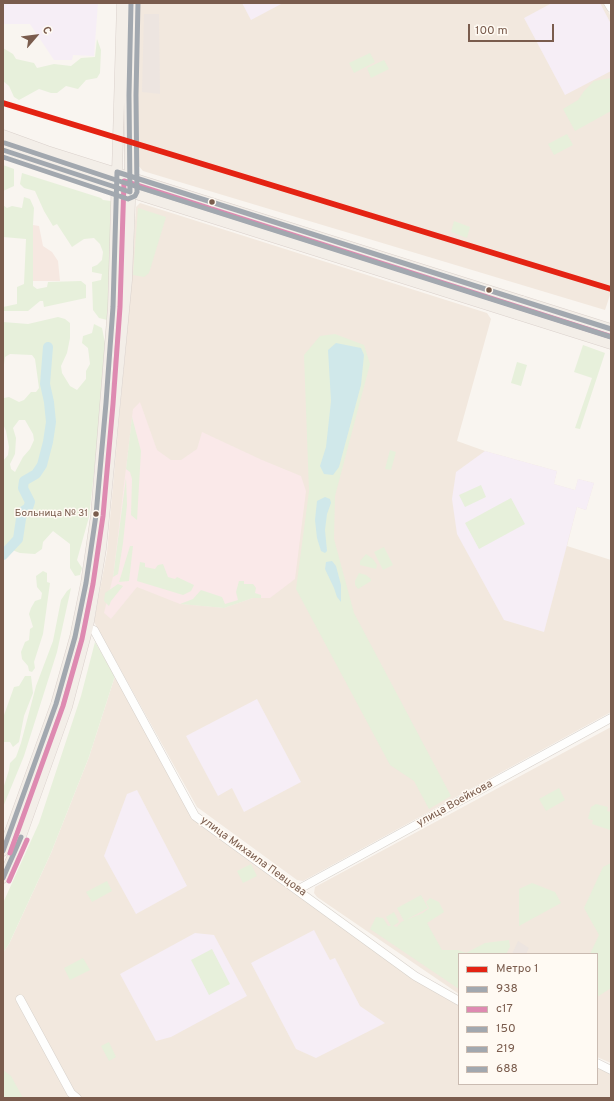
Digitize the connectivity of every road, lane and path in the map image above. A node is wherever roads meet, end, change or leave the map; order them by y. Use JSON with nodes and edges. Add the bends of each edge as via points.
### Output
{"nodes":[{"id":1,"x":122,"y":3,"type":"edge"},
{"id":2,"x":131,"y":3,"type":"edge"},
{"id":3,"x":608,"y":3,"type":"edge"},
{"id":4,"x":611,"y":8,"type":"edge"},
{"id":5,"x":3,"y":135,"type":"edge"},
{"id":6,"x":3,"y":150,"type":"edge"},
{"id":7,"x":117,"y":172,"type":"junction"},
{"id":8,"x":130,"y":176,"type":"junction"},
{"id":9,"x":117,"y":188,"type":"junction"},
{"id":10,"x":130,"y":192,"type":"junction"},
{"id":11,"x":522,"y":300,"type":"junction"},
{"id":12,"x":517,"y":315,"type":"junction"},
{"id":13,"x":611,"y":328,"type":"edge"},
{"id":14,"x":611,"y":344,"type":"edge"},
{"id":15,"x":77,"y":626,"type":"junction"},
{"id":16,"x":88,"y":627,"type":"junction"},
{"id":17,"x":611,"y":718,"type":"edge"},
{"id":18,"x":3,"y":851,"type":"edge"},
{"id":19,"x":3,"y":878,"type":"edge"},
{"id":20,"x":299,"y":889,"type":"junction"},
{"id":21,"x":20,"y":999,"type":"dead end"},
{"id":22,"x":458,"y":1000,"type":"edge"},
{"id":23,"x":598,"y":1064,"type":"edge"},
{"id":24,"x":611,"y":1070,"type":"edge"},
{"id":25,"x":77,"y":1098,"type":"edge"}],
"edges":[{"from":1,"to":7,"type":"main road"},
{"from":2,"to":8,"type":"main road"},
{"from":3,"to":4,"type":"street"},
{"from":5,"to":7,"type":"main road"},
{"from":6,"to":9,"type":"main road"},
{"from":7,"to":8,"type":"main road"},
{"from":7,"to":9,"type":"main road"},
{"from":8,"to":10,"type":"main road"},
{"from":8,"to":11,"type":"main road"},
{"from":9,"to":10,"type":"main road"},
{"from":9,"to":15,"type":"main road","via":[[113,307],[98,488],[86,583]]},
{"from":10,"to":12,"type":"main road"},
{"from":10,"to":16,"type":"main road","via":[[125,310],[109,483]]},
{"from":11,"to":12,"type":"street","via":[[513,304],[513,312]]},
{"from":11,"to":13,"type":"main road"},
{"from":12,"to":14,"type":"main road"},
{"from":15,"to":16,"type":"street"},
{"from":15,"to":18,"type":"main road","via":[[56,704]]},
{"from":16,"to":19,"type":"main road","via":[[62,722],[19,842]]},
{"from":16,"to":20,"type":"street","name":"улица Михаила Певцова","via":[[94,630],[195,816]]},
{"from":17,"to":20,"type":"street","name":"улица Воейкова"},
{"from":20,"to":22,"type":"street","name":"улица Михаила Певцова","via":[[415,976]]},
{"from":21,"to":25,"type":"street","via":[[71,1093]]},
{"from":23,"to":24,"type":"street"}]}
